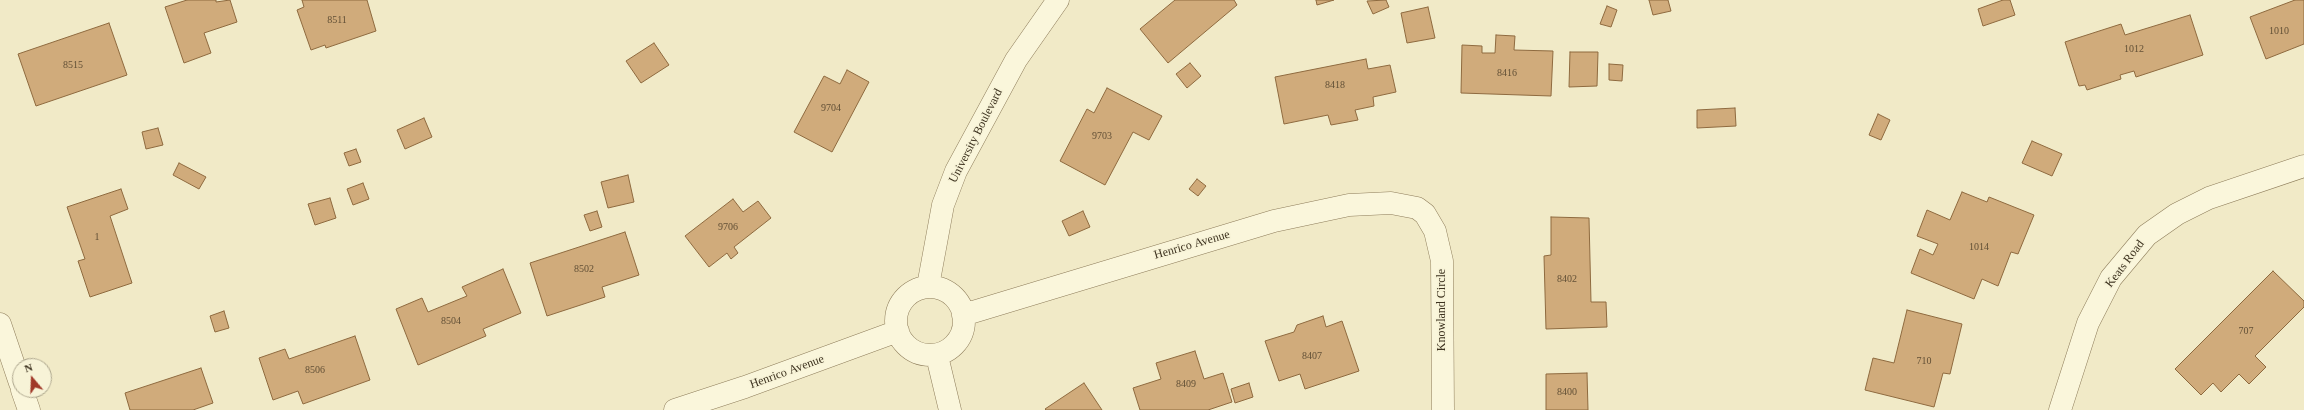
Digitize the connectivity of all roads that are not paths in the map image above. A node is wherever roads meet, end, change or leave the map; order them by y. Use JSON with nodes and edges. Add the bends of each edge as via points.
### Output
{"nodes":[{"id":1,"x":1058,"y":0,"type":"edge"},
{"id":2,"x":2304,"y":166,"type":"edge"},
{"id":3,"x":1425,"y":214,"type":"joint"},
{"id":4,"x":928,"y":286,"type":"junction"},
{"id":5,"x":963,"y":315,"type":"junction"},
{"id":6,"x":0,"y":324,"type":"edge"},
{"id":7,"x":898,"y":331,"type":"junction"},
{"id":8,"x":937,"y":356,"type":"junction"},
{"id":9,"x":12,"y":359,"type":"edge"},
{"id":10,"x":25,"y":398,"type":"edge"},
{"id":11,"x":29,"y":410,"type":"edge"},
{"id":12,"x":676,"y":410,"type":"edge"},
{"id":13,"x":950,"y":410,"type":"edge"},
{"id":14,"x":1443,"y":410,"type":"edge"},
{"id":15,"x":2060,"y":410,"type":"edge"}],
"edges":[{"from":1,"to":4,"type":"street","name":"University Boulevard","via":[[1016,60],[956,171],[943,205]]},
{"from":2,"to":15,"type":"street","name":"Keats Road","via":[[2209,198],[2177,214],[2147,235],[2111,278],[2088,323]]},
{"from":3,"to":5,"type":"street","name":"Henrico Avenue","via":[[1417,208],[1391,203],[1349,205],[1274,221]]},
{"from":3,"to":14,"type":"street","name":"Knowland Circle","via":[[1435,231],[1442,261]]},
{"from":4,"to":5,"type":"street","via":[[942,288],[952,294]]},
{"from":4,"to":7,"type":"street","via":[[913,290],[901,301],[896,313]]},
{"from":5,"to":8,"type":"street","via":[[963,332],[957,343],[947,352]]},
{"from":6,"to":9,"type":"street"},
{"from":7,"to":8,"type":"street","via":[[902,341],[912,351]]},
{"from":7,"to":12,"type":"street","name":"Henrico Avenue"},
{"from":8,"to":13,"type":"street"},
{"from":10,"to":11,"type":"street"}]}
